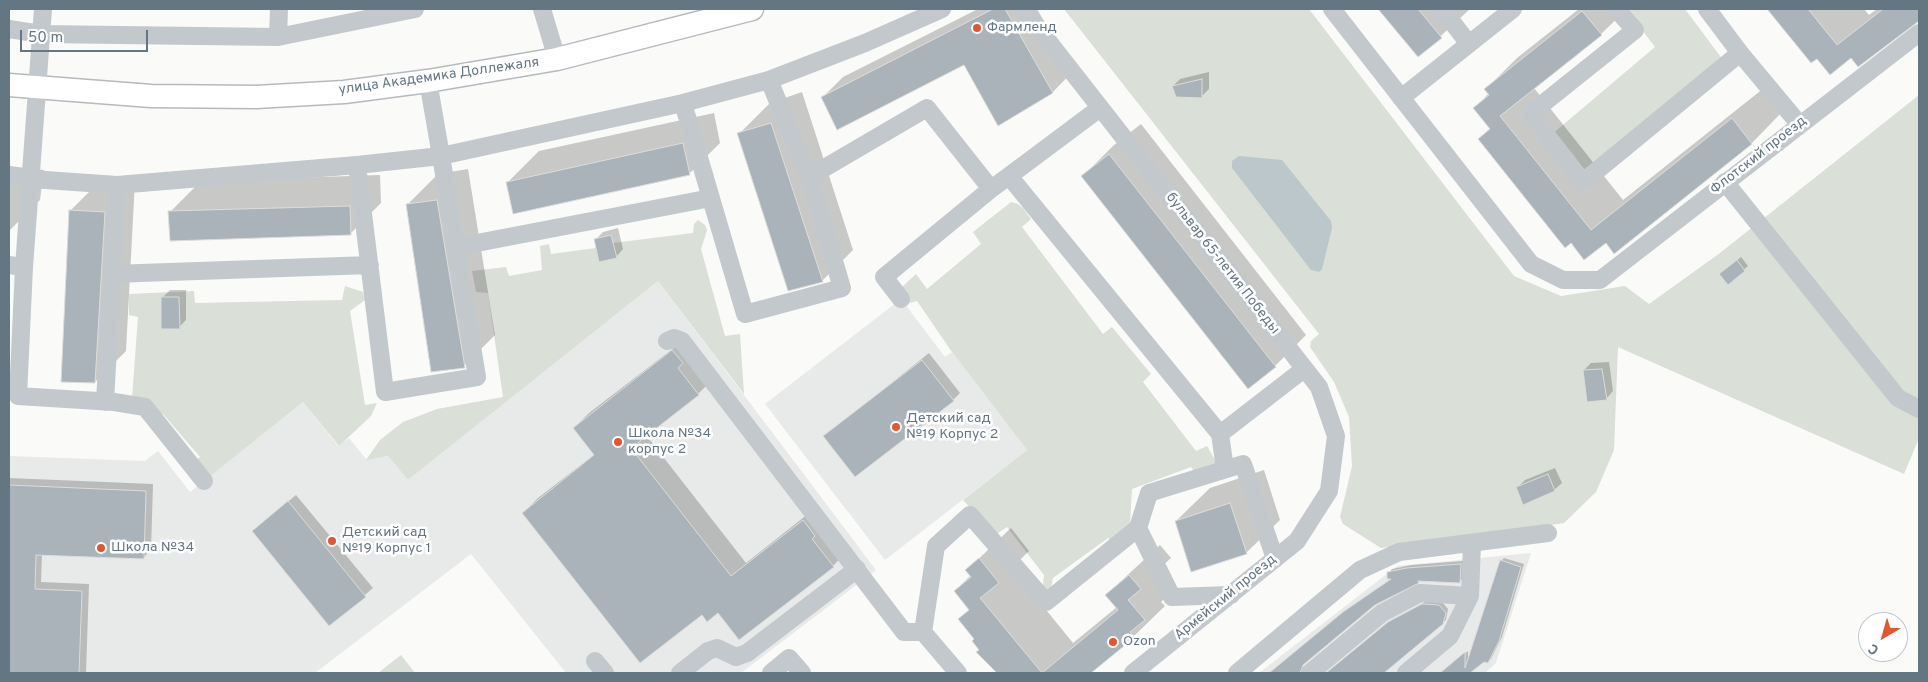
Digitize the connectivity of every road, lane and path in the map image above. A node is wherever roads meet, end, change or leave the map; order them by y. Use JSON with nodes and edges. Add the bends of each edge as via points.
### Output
{"nodes":[{"id":1,"x":43,"y":9,"type":"edge"},
{"id":2,"x":279,"y":9,"type":"edge"},
{"id":3,"x":415,"y":9,"type":"edge"},
{"id":4,"x":542,"y":9,"type":"edge"},
{"id":5,"x":722,"y":9,"type":"edge"},
{"id":6,"x":752,"y":9,"type":"edge"},
{"id":7,"x":942,"y":9,"type":"edge"},
{"id":8,"x":1023,"y":9,"type":"edge"},
{"id":9,"x":1332,"y":9,"type":"edge"},
{"id":10,"x":1442,"y":9,"type":"edge"},
{"id":11,"x":1514,"y":9,"type":"edge"},
{"id":12,"x":1616,"y":9,"type":"edge"},
{"id":13,"x":1707,"y":9,"type":"edge"},
{"id":14,"x":686,"y":26,"type":"junction"},
{"id":15,"x":9,"y":29,"type":"edge"},
{"id":16,"x":1919,"y":33,"type":"edge"},
{"id":17,"x":41,"y":34,"type":"junction"},
{"id":18,"x":278,"y":37,"type":"junction"},
{"id":19,"x":1469,"y":44,"type":"junction"},
{"id":20,"x":1740,"y":53,"type":"junction"},
{"id":21,"x":557,"y":60,"type":"junction"},
{"id":22,"x":769,"y":80,"type":"junction"},
{"id":23,"x":428,"y":82,"type":"junction"},
{"id":24,"x":9,"y":85,"type":"edge"},
{"id":25,"x":37,"y":88,"type":"junction"},
{"id":26,"x":1401,"y":98,"type":"junction"},
{"id":27,"x":683,"y":103,"type":"junction"},
{"id":28,"x":1100,"y":108,"type":"junction"},
{"id":29,"x":1800,"y":125,"type":"junction"},
{"id":30,"x":441,"y":156,"type":"junction"},
{"id":31,"x":357,"y":165,"type":"junction"},
{"id":32,"x":9,"y":175,"type":"edge"},
{"id":33,"x":1009,"y":176,"type":"junction"},
{"id":34,"x":808,"y":177,"type":"junction"},
{"id":35,"x":31,"y":179,"type":"junction"},
{"id":36,"x":1725,"y":182,"type":"junction"},
{"id":37,"x":117,"y":185,"type":"junction"},
{"id":38,"x":991,"y":189,"type":"junction"},
{"id":39,"x":711,"y":198,"type":"junction"},
{"id":40,"x":456,"y":247,"type":"junction"},
{"id":41,"x":370,"y":265,"type":"junction"},
{"id":42,"x":16,"y":266,"type":"edge"},
{"id":43,"x":112,"y":274,"type":"junction"},
{"id":44,"x":901,"y":299,"type":"dead end"},
{"id":45,"x":667,"y":341,"type":"dead end"},
{"id":46,"x":1304,"y":369,"type":"junction"},
{"id":47,"x":105,"y":402,"type":"junction"},
{"id":48,"x":1919,"y":408,"type":"edge"},
{"id":49,"x":1220,"y":434,"type":"junction"},
{"id":50,"x":1226,"y":469,"type":"junction"},
{"id":51,"x":204,"y":482,"type":"dead end"},
{"id":52,"x":1138,"y":528,"type":"junction"},
{"id":53,"x":1548,"y":533,"type":"dead end"},
{"id":54,"x":1297,"y":542,"type":"joint"},
{"id":55,"x":1472,"y":544,"type":"junction"},
{"id":56,"x":1275,"y":559,"type":"junction"},
{"id":57,"x":857,"y":568,"type":"junction"},
{"id":58,"x":1231,"y":595,"type":"junction"},
{"id":59,"x":1470,"y":596,"type":"junction"},
{"id":60,"x":923,"y":632,"type":"junction"},
{"id":61,"x":680,"y":673,"type":"edge"},
{"id":62,"x":771,"y":673,"type":"edge"},
{"id":63,"x":802,"y":673,"type":"edge"},
{"id":64,"x":958,"y":673,"type":"edge"},
{"id":65,"x":1132,"y":673,"type":"edge"},
{"id":66,"x":1237,"y":673,"type":"edge"},
{"id":67,"x":1310,"y":673,"type":"edge"},
{"id":68,"x":1406,"y":673,"type":"edge"}],
"edges":[{"from":1,"to":17,"type":"street"},
{"from":2,"to":18,"type":"street"},
{"from":3,"to":18,"type":"street"},
{"from":4,"to":21,"type":"street"},
{"from":5,"to":14,"type":"main road","name":"улица Академика Доллежаля"},
{"from":6,"to":14,"type":"main road","name":"улица Академика Доллежаля"},
{"from":7,"to":22,"type":"street"},
{"from":8,"to":28,"type":"street","name":"бульвар 65-летия Победы"},
{"from":9,"to":26,"type":"street"},
{"from":10,"to":19,"type":"street"},
{"from":11,"to":19,"type":"street"},
{"from":12,"to":20,"type":"street","via":[[1635,30],[1530,114],[1583,182]]},
{"from":13,"to":20,"type":"street"},
{"from":14,"to":21,"type":"main road","name":"улица Академика Доллежаля"},
{"from":15,"to":17,"type":"street"},
{"from":16,"to":29,"type":"street","name":"Флотский проезд"},
{"from":17,"to":18,"type":"street"},
{"from":17,"to":25,"type":"street"},
{"from":19,"to":26,"type":"street"},
{"from":20,"to":29,"type":"street"},
{"from":21,"to":23,"type":"main road","name":"улица Академика Доллежаля"},
{"from":22,"to":27,"type":"street"},
{"from":22,"to":34,"type":"street"},
{"from":23,"to":25,"type":"main road","name":"улица Академика Доллежаля","via":[[344,92],[256,97],[151,96]]},
{"from":23,"to":30,"type":"street"},
{"from":24,"to":25,"type":"main road","name":"улица Академика Доллежаля"},
{"from":25,"to":35,"type":"street"},
{"from":26,"to":36,"type":"street","name":"Флотский проезд","via":[[1530,264],[1563,280],[1600,280]]},
{"from":27,"to":30,"type":"street"},
{"from":27,"to":39,"type":"street"},
{"from":28,"to":33,"type":"street"},
{"from":28,"to":46,"type":"street","name":"бульвар 65-летия Победы"},
{"from":29,"to":36,"type":"street","name":"Флотский проезд"},
{"from":30,"to":31,"type":"street"},
{"from":30,"to":40,"type":"street"},
{"from":31,"to":37,"type":"street"},
{"from":31,"to":41,"type":"street"},
{"from":32,"to":35,"type":"street"},
{"from":33,"to":38,"type":"street"},
{"from":33,"to":49,"type":"street"},
{"from":34,"to":38,"type":"street","via":[[927,108]]},
{"from":34,"to":39,"type":"street","via":[[842,288],[745,314]]},
{"from":35,"to":37,"type":"street"},
{"from":35,"to":42,"type":"street"},
{"from":36,"to":48,"type":"street","via":[[1898,398]]},
{"from":37,"to":43,"type":"street"},
{"from":38,"to":44,"type":"street","via":[[884,277]]},
{"from":39,"to":40,"type":"street"},
{"from":40,"to":41,"type":"street","via":[[477,377],[385,392]]},
{"from":41,"to":43,"type":"street"},
{"from":42,"to":47,"type":"street","via":[[18,396]]},
{"from":43,"to":47,"type":"street"},
{"from":45,"to":57,"type":"street","via":[[674,338],[682,341]]},
{"from":46,"to":49,"type":"street"},
{"from":46,"to":54,"type":"street","name":"бульвар 65-летия Победы","via":[[1318,387],[1336,436],[1329,491]]},
{"from":47,"to":51,"type":"street","via":[[145,407]]},
{"from":49,"to":50,"type":"street"},
{"from":50,"to":52,"type":"street","via":[[1149,493]]},
{"from":50,"to":56,"type":"street","via":[[1243,464]]},
{"from":52,"to":58,"type":"street","via":[[1172,597]]},
{"from":52,"to":60,"type":"street","via":[[1046,602],[970,514],[936,546]]},
{"from":53,"to":55,"type":"street"},
{"from":54,"to":56,"type":"street","name":"Армейский проезд"},
{"from":55,"to":59,"type":"street"},
{"from":55,"to":66,"type":"street","via":[[1399,552],[1360,570]]},
{"from":56,"to":58,"type":"street","name":"Армейский проезд"},
{"from":57,"to":60,"type":"street","via":[[904,632]]},
{"from":57,"to":61,"type":"street","via":[[747,654],[736,657],[717,648],[708,651]]},
{"from":58,"to":65,"type":"street","name":"Армейский проезд"},
{"from":59,"to":67,"type":"street","via":[[1420,593],[1382,614]]},
{"from":59,"to":68,"type":"street","via":[[1450,636]]},
{"from":60,"to":64,"type":"street"},
{"from":62,"to":63,"type":"street","via":[[789,658]]}]}
